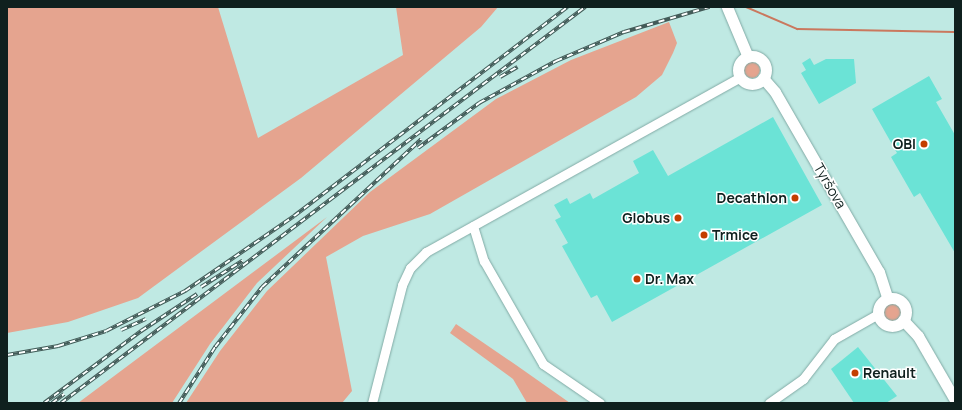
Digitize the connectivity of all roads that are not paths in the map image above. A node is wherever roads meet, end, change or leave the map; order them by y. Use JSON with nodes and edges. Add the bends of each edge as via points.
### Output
{"nodes":[{"id":1,"x":727,"y":7,"type":"edge"},
{"id":2,"x":748,"y":57,"type":"junction"},
{"id":3,"x":740,"y":77,"type":"junction"},
{"id":4,"x":763,"y":78,"type":"junction"},
{"id":5,"x":473,"y":226,"type":"junction"},
{"id":6,"x":888,"y":299,"type":"junction"},
{"id":7,"x":878,"y":314,"type":"junction"},
{"id":8,"x":904,"y":320,"type":"junction"},
{"id":9,"x":955,"y":400,"type":"edge"},
{"id":10,"x":372,"y":403,"type":"edge"},
{"id":11,"x":600,"y":403,"type":"edge"},
{"id":12,"x":769,"y":403,"type":"edge"}],
"edges":[{"from":1,"to":2,"type":"main road"},
{"from":2,"to":3,"type":"main road","via":[[740,64]]},
{"from":2,"to":4,"type":"main road","name":"Tyršova","via":[[763,63]]},
{"from":3,"to":4,"type":"main road","via":[[751,84]]},
{"from":3,"to":5,"type":"street"},
{"from":4,"to":6,"type":"main road","name":"Tyršova","via":[[775,92],[854,227],[879,272]]},
{"from":5,"to":10,"type":"street","via":[[426,252],[410,268],[402,285]]},
{"from":5,"to":11,"type":"street","via":[[484,262],[543,364]]},
{"from":6,"to":7,"type":"main road","via":[[881,303]]},
{"from":6,"to":8,"type":"main road","via":[[897,299],[904,305]]},
{"from":7,"to":8,"type":"main road","via":[[887,326]]},
{"from":7,"to":12,"type":"street","via":[[834,338],[803,378]]},
{"from":8,"to":9,"type":"main road","via":[[918,336]]}]}
